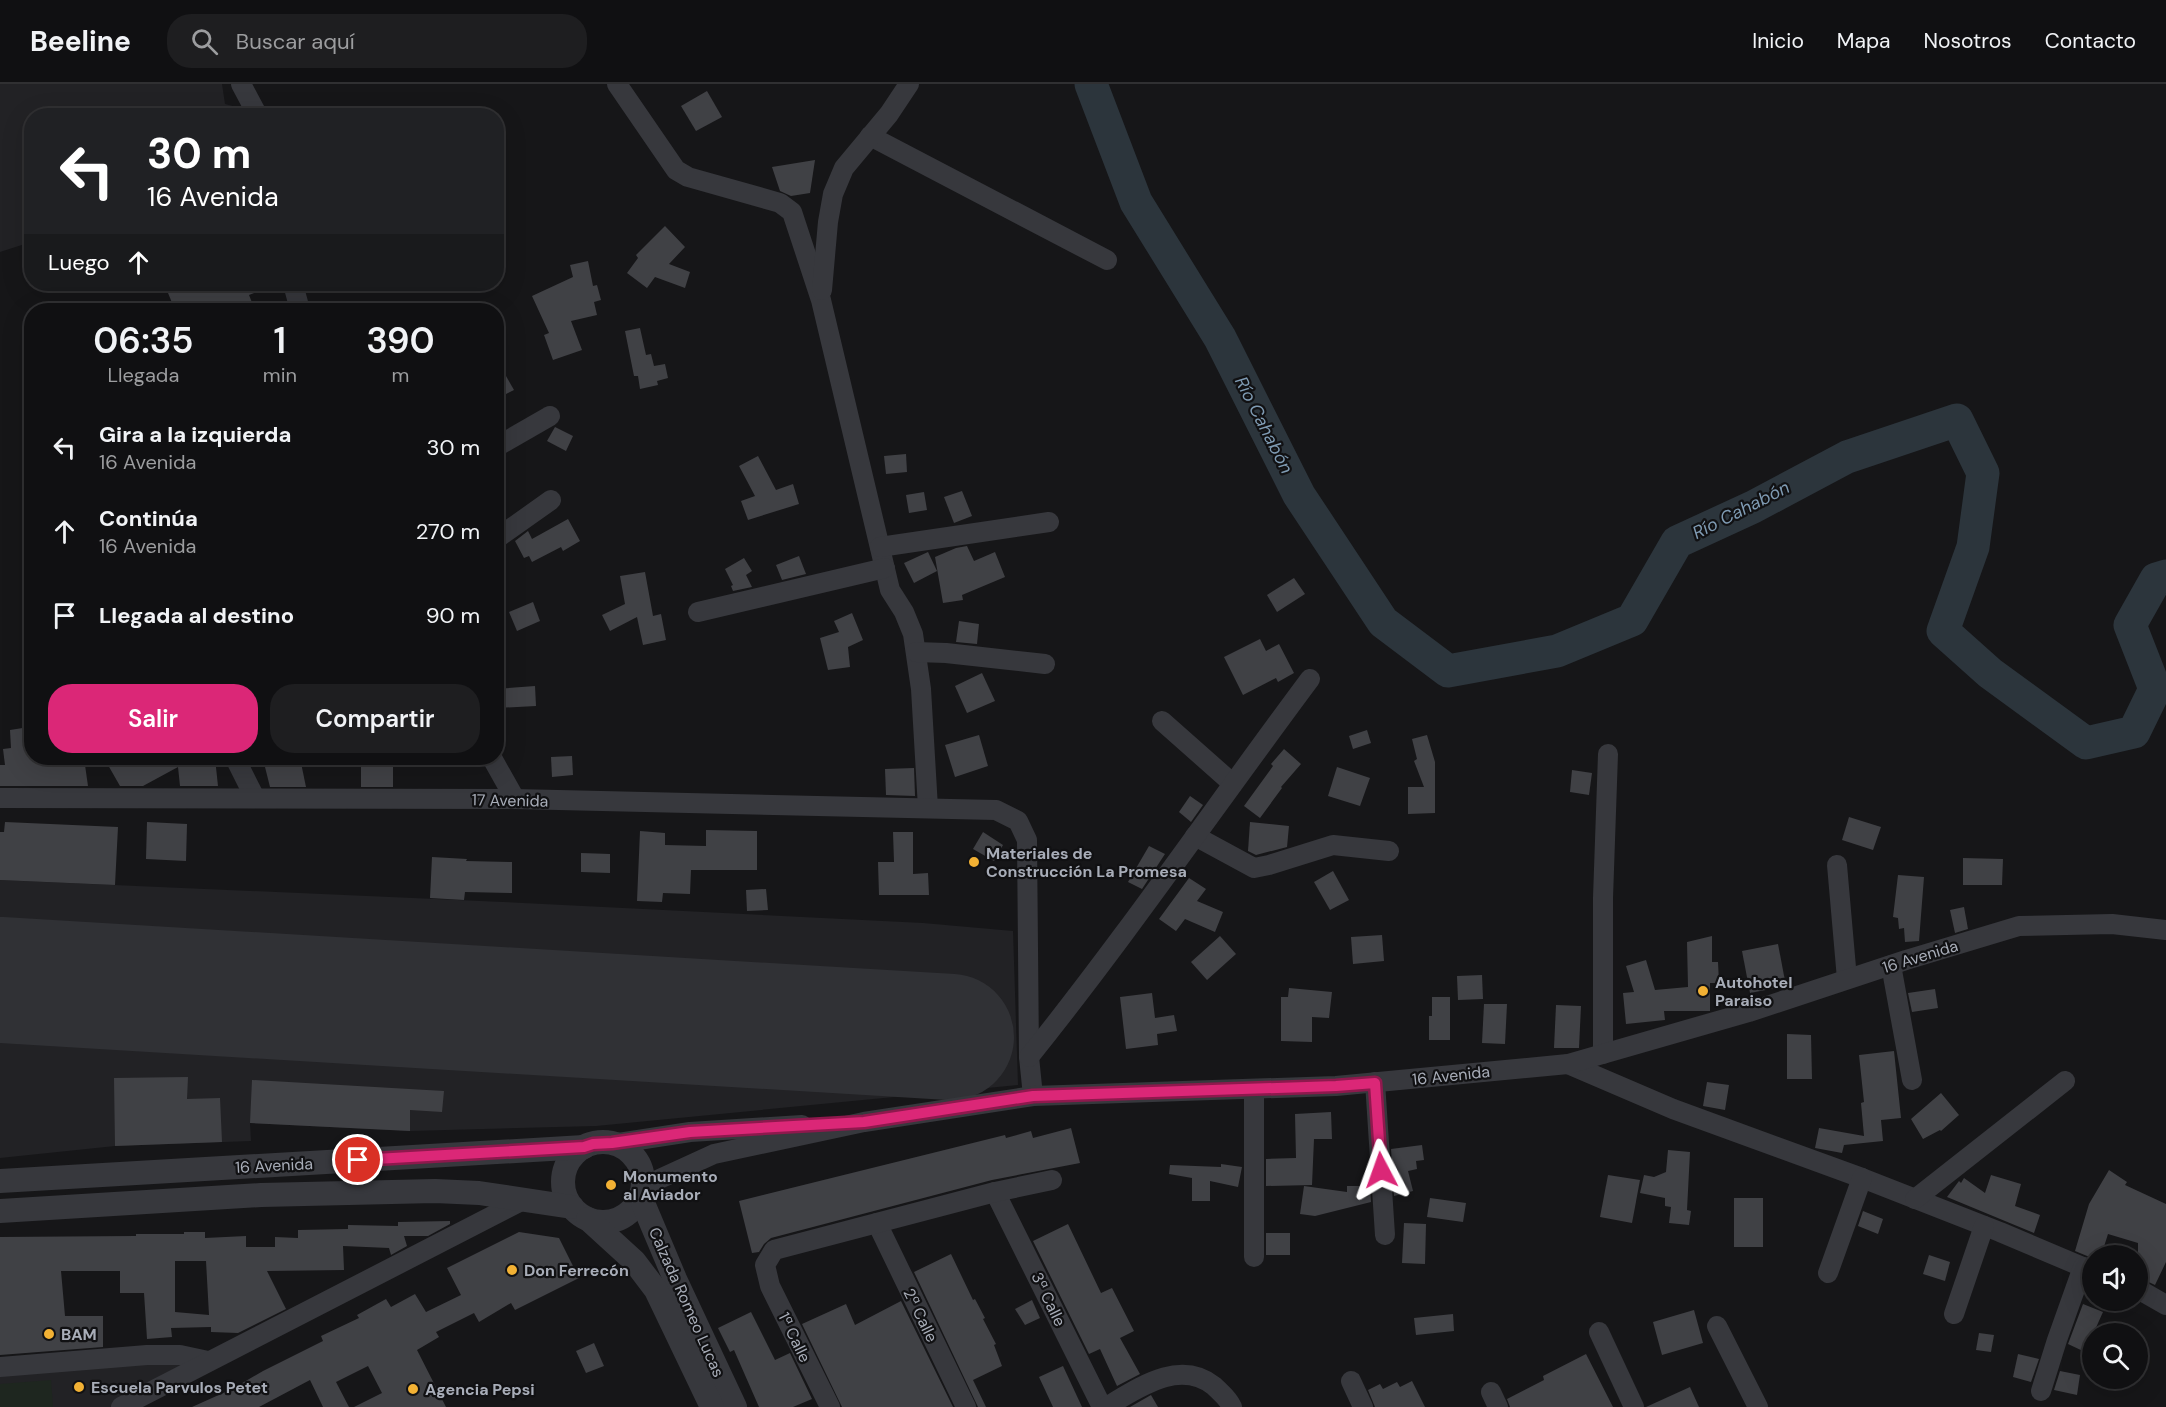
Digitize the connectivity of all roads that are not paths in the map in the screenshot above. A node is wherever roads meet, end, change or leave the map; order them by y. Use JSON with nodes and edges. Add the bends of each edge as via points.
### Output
{"nodes":[{"id":1,"x":240,"y":84,"type":"edge"},
{"id":2,"x":617,"y":84,"type":"edge"},
{"id":3,"x":909,"y":84,"type":"edge"},
{"id":4,"x":254,"y":108,"type":"edge"},
{"id":5,"x":870,"y":136,"type":"junction"},
{"id":6,"x":1107,"y":260,"type":"dead end"},
{"id":7,"x":820,"y":300,"type":"junction"},
{"id":8,"x":550,"y":416,"type":"dead end"},
{"id":9,"x":504,"y":442,"type":"edge"},
{"id":10,"x":551,"y":500,"type":"dead end"},
{"id":11,"x":1049,"y":522,"type":"dead end"},
{"id":12,"x":504,"y":533,"type":"edge"},
{"id":13,"x":880,"y":547,"type":"junction"},
{"id":14,"x":885,"y":568,"type":"junction"},
{"id":15,"x":698,"y":612,"type":"dead end"},
{"id":16,"x":916,"y":652,"type":"junction"},
{"id":17,"x":1045,"y":664,"type":"dead end"},
{"id":18,"x":1310,"y":680,"type":"dead end"},
{"id":19,"x":1162,"y":721,"type":"dead end"},
{"id":20,"x":1608,"y":754,"type":"dead end"},
{"id":21,"x":238,"y":765,"type":"edge"},
{"id":22,"x":496,"y":765,"type":"edge"},
{"id":23,"x":1232,"y":783,"type":"junction"},
{"id":24,"x":0,"y":798,"type":"edge"},
{"id":25,"x":255,"y":798,"type":"junction"},
{"id":26,"x":516,"y":799,"type":"junction"},
{"id":27,"x":928,"y":808,"type":"junction"},
{"id":28,"x":1195,"y":836,"type":"junction"},
{"id":29,"x":1389,"y":851,"type":"dead end"},
{"id":30,"x":1837,"y":866,"type":"dead end"},
{"id":31,"x":2166,"y":930,"type":"edge"},
{"id":32,"x":1891,"y":965,"type":"junction"},
{"id":33,"x":1847,"y":979,"type":"junction"},
{"id":34,"x":1603,"y":1054,"type":"junction"},
{"id":35,"x":1029,"y":1057,"type":"junction"},
{"id":36,"x":1568,"y":1064,"type":"junction"},
{"id":37,"x":1912,"y":1080,"type":"dead end"},
{"id":38,"x":2065,"y":1081,"type":"dead end"},
{"id":39,"x":1375,"y":1083,"type":"junction"},
{"id":40,"x":1254,"y":1089,"type":"junction"},
{"id":41,"x":1033,"y":1096,"type":"junction"},
{"id":42,"x":864,"y":1122,"type":"junction"},
{"id":43,"x":612,"y":1143,"type":"junction"},
{"id":44,"x":584,"y":1147,"type":"junction"},
{"id":45,"x":222,"y":1168,"type":"junction"},
{"id":46,"x":1862,"y":1178,"type":"junction"},
{"id":47,"x":1052,"y":1180,"type":"dead end"},
{"id":48,"x":0,"y":1181,"type":"edge"},
{"id":49,"x":641,"y":1191,"type":"junction"},
{"id":50,"x":995,"y":1192,"type":"junction"},
{"id":51,"x":225,"y":1198,"type":"junction"},
{"id":52,"x":525,"y":1199,"type":"junction"},
{"id":53,"x":1915,"y":1199,"type":"junction"},
{"id":54,"x":0,"y":1212,"type":"edge"},
{"id":55,"x":580,"y":1213,"type":"junction"},
{"id":56,"x":877,"y":1223,"type":"junction"},
{"id":57,"x":1984,"y":1226,"type":"junction"},
{"id":58,"x":1385,"y":1235,"type":"dead end"},
{"id":59,"x":1254,"y":1257,"type":"dead end"},
{"id":60,"x":2082,"y":1267,"type":"edge"},
{"id":61,"x":1828,"y":1273,"type":"dead end"},
{"id":62,"x":2082,"y":1283,"type":"edge"},
{"id":63,"x":2148,"y":1295,"type":"edge"},
{"id":64,"x":2166,"y":1305,"type":"edge"},
{"id":65,"x":1954,"y":1314,"type":"dead end"},
{"id":66,"x":1717,"y":1326,"type":"dead end"},
{"id":67,"x":1599,"y":1332,"type":"dead end"},
{"id":68,"x":208,"y":1361,"type":"junction"},
{"id":69,"x":0,"y":1367,"type":"edge"},
{"id":70,"x":1351,"y":1382,"type":"dead end"},
{"id":71,"x":2041,"y":1391,"type":"dead end"},
{"id":72,"x":121,"y":1407,"type":"edge"},
{"id":73,"x":712,"y":1407,"type":"edge"},
{"id":74,"x":735,"y":1407,"type":"edge"},
{"id":75,"x":830,"y":1407,"type":"edge"},
{"id":76,"x":966,"y":1407,"type":"edge"},
{"id":77,"x":1104,"y":1407,"type":"edge"},
{"id":78,"x":1233,"y":1407,"type":"edge"},
{"id":79,"x":1363,"y":1407,"type":"edge"},
{"id":80,"x":1634,"y":1407,"type":"edge"},
{"id":81,"x":1758,"y":1407,"type":"edge"}],
"edges":[{"from":1,"to":4,"type":"street"},
{"from":2,"to":7,"type":"street","via":[[676,170],[688,177],[780,203],[792,212]]},
{"from":3,"to":5,"type":"street"},
{"from":5,"to":6,"type":"street"},
{"from":5,"to":7,"type":"street","via":[[844,168],[833,194]]},
{"from":7,"to":13,"type":"street"},
{"from":8,"to":9,"type":"street"},
{"from":10,"to":12,"type":"street"},
{"from":11,"to":13,"type":"street"},
{"from":13,"to":14,"type":"street"},
{"from":14,"to":15,"type":"street"},
{"from":14,"to":16,"type":"street","via":[[890,590],[913,634]]},
{"from":16,"to":17,"type":"street"},
{"from":16,"to":27,"type":"street"},
{"from":18,"to":23,"type":"street"},
{"from":19,"to":23,"type":"street"},
{"from":20,"to":34,"type":"street"},
{"from":21,"to":25,"type":"street"},
{"from":22,"to":26,"type":"street"},
{"from":23,"to":28,"type":"street"},
{"from":24,"to":25,"type":"street","name":"17 Avenida"},
{"from":25,"to":26,"type":"street","name":"17 Avenida"},
{"from":26,"to":27,"type":"street","name":"17 Avenida"},
{"from":27,"to":35,"type":"street","name":"17 Avenida","via":[[996,810],[1018,821],[1027,840]]},
{"from":28,"to":29,"type":"street","via":[[1254,868],[1333,845]]},
{"from":28,"to":35,"type":"street"},
{"from":30,"to":33,"type":"street"},
{"from":31,"to":32,"type":"street","name":"16 Avenida","via":[[2112,924],[2019,926]]},
{"from":32,"to":33,"type":"street","name":"16 Avenida"},
{"from":32,"to":37,"type":"street"},
{"from":33,"to":34,"type":"street","name":"16 Avenida"},
{"from":34,"to":36,"type":"street","name":"16 Avenida"},
{"from":35,"to":41,"type":"street"},
{"from":36,"to":39,"type":"street","name":"16 Avenida"},
{"from":36,"to":46,"type":"street","via":[[1672,1109]]},
{"from":38,"to":53,"type":"street"},
{"from":39,"to":40,"type":"street","name":"16 Avenida"},
{"from":39,"to":58,"type":"street"},
{"from":40,"to":41,"type":"street","name":"16 Avenida"},
{"from":40,"to":59,"type":"street"},
{"from":41,"to":42,"type":"street","name":"16 Avenida"},
{"from":42,"to":43,"type":"street","name":"16 Avenida","via":[[690,1132]]},
{"from":42,"to":49,"type":"street","name":"16 Avenida","via":[[714,1154]]},
{"from":43,"to":44,"type":"street"},
{"from":43,"to":49,"type":"street","via":[[632,1155],[638,1164]]},
{"from":44,"to":45,"type":"street","name":"16 Avenida"},
{"from":44,"to":55,"type":"street","via":[[573,1156],[563,1181],[565,1195]]},
{"from":45,"to":48,"type":"street","name":"16 Avenida"},
{"from":45,"to":51,"type":"street"},
{"from":46,"to":53,"type":"street"},
{"from":46,"to":61,"type":"street"},
{"from":47,"to":50,"type":"street"},
{"from":49,"to":55,"type":"street","via":[[634,1207],[613,1221],[600,1222]]},
{"from":49,"to":74,"type":"street","name":"Calzada Romeo Lucas","via":[[675,1279]]},
{"from":50,"to":56,"type":"street"},
{"from":50,"to":77,"type":"street","name":"3ª Calle"},
{"from":51,"to":52,"type":"street","name":"16 Avenida","via":[[435,1191]]},
{"from":51,"to":54,"type":"street","name":"16 Avenida"},
{"from":52,"to":55,"type":"street","name":"16 Avenida"},
{"from":52,"to":68,"type":"street"},
{"from":53,"to":57,"type":"street"},
{"from":55,"to":73,"type":"street","name":"Calzada Romeo Lucas","via":[[634,1261],[656,1290]]},
{"from":56,"to":75,"type":"street","name":"1ª Calle","via":[[774,1250],[765,1265],[770,1286]]},
{"from":56,"to":76,"type":"street","name":"2ª Calle"},
{"from":57,"to":60,"type":"street"},
{"from":57,"to":65,"type":"street"},
{"from":62,"to":71,"type":"street","via":[[2057,1340]]},
{"from":63,"to":64,"type":"street"},
{"from":66,"to":81,"type":"street"},
{"from":67,"to":80,"type":"street"},
{"from":68,"to":69,"type":"street","via":[[180,1355],[147,1355]]},
{"from":68,"to":72,"type":"street"},
{"from":70,"to":79,"type":"street"},
{"from":77,"to":78,"type":"street","via":[[1155,1379],[1182,1374],[1206,1380]]}]}
